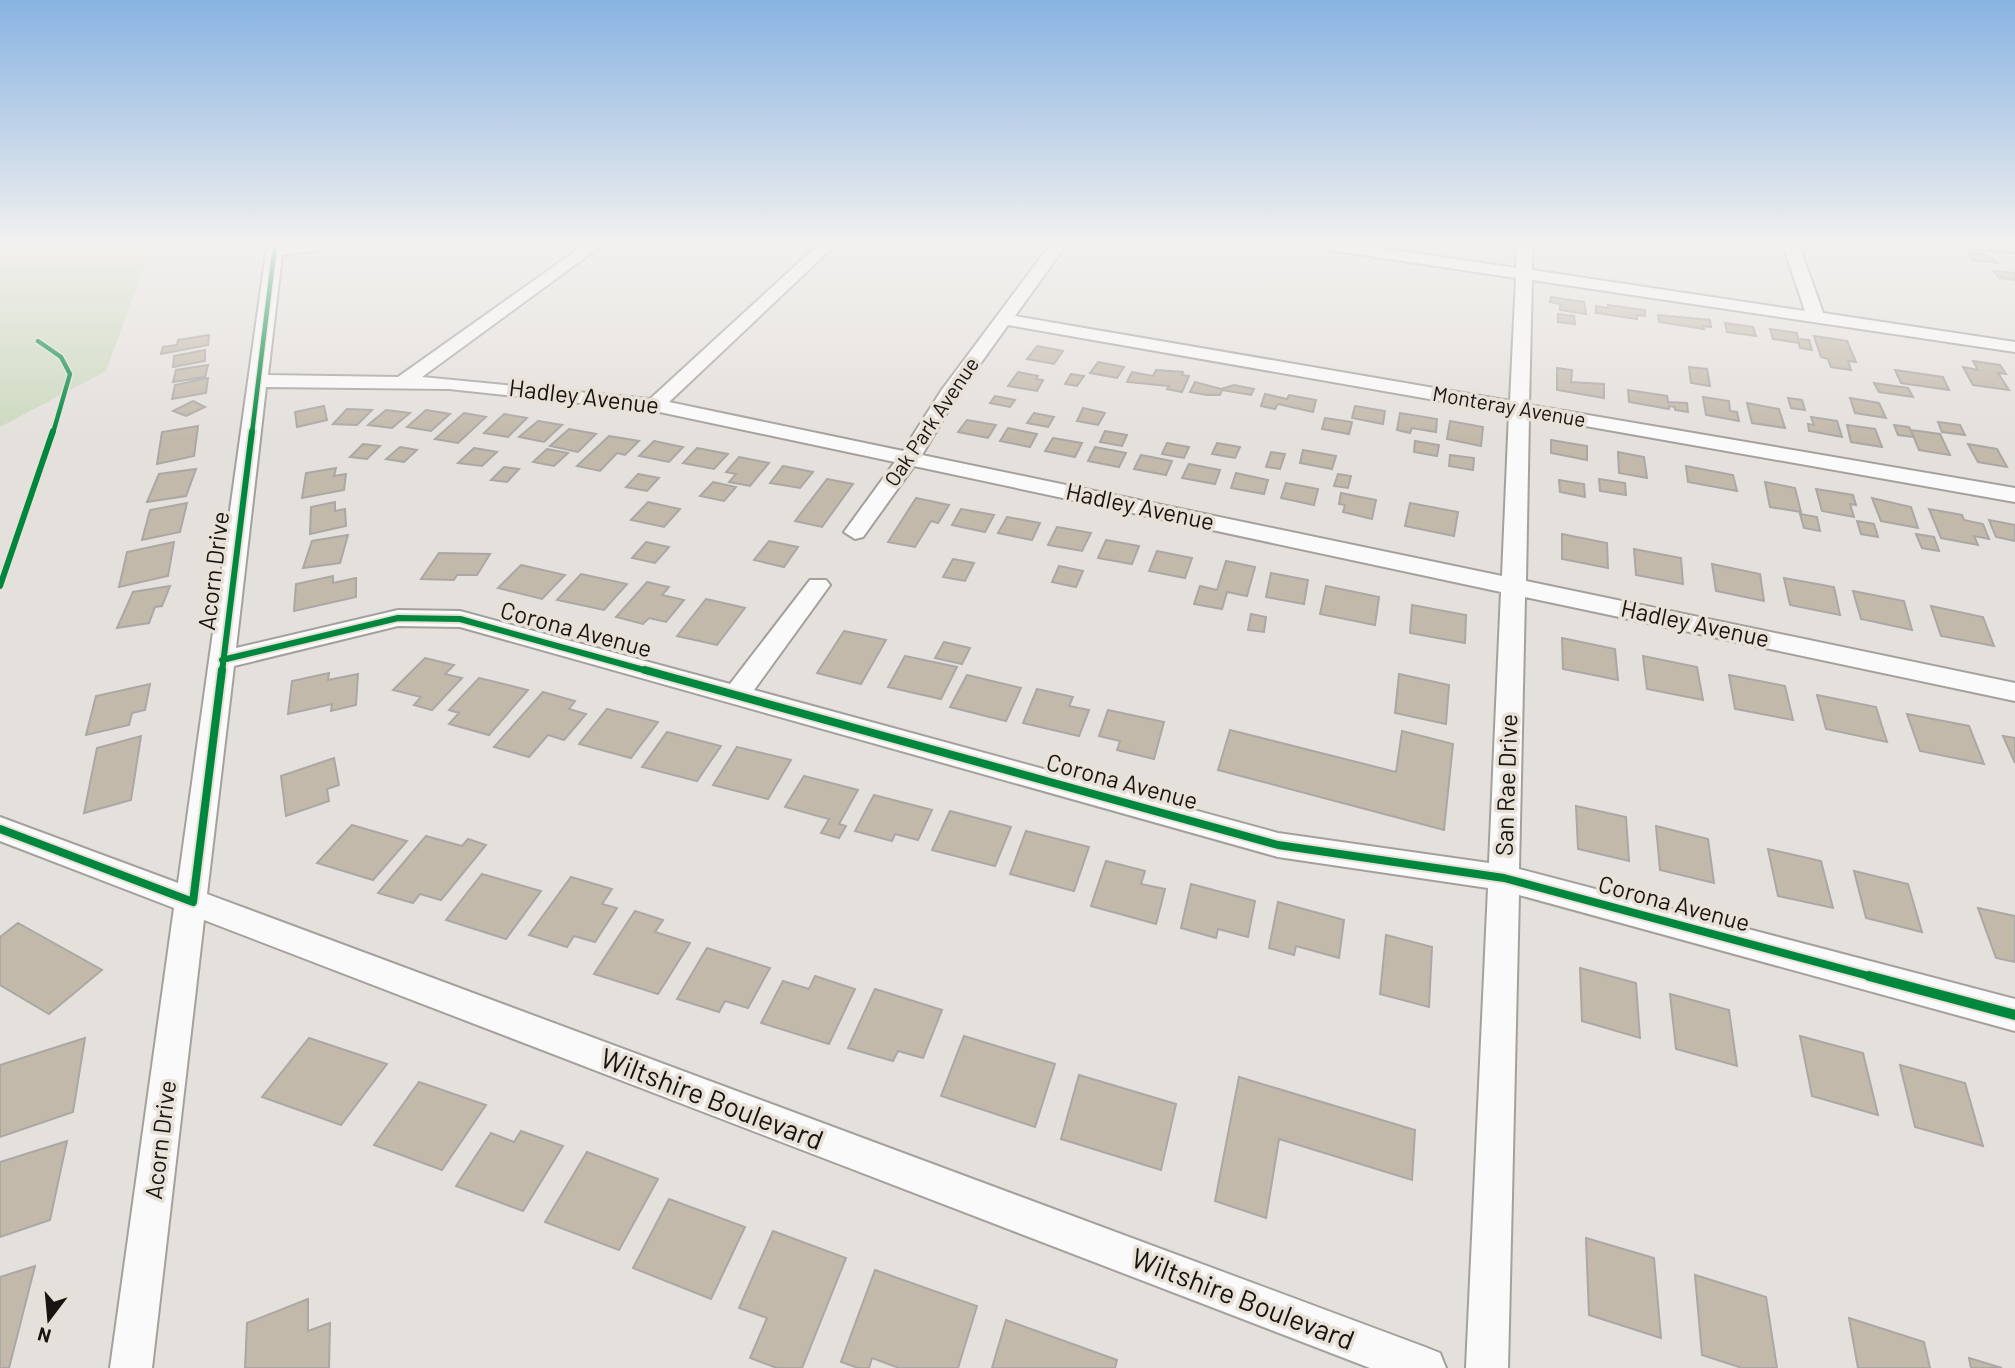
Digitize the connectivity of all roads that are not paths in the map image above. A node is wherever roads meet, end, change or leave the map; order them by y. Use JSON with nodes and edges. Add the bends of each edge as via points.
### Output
{"nodes":[{"id":1,"x":267,"y":309,"type":"edge"},
{"id":2,"x":505,"y":309,"type":"edge"},
{"id":3,"x":758,"y":309,"type":"edge"},
{"id":4,"x":1011,"y":309,"type":"edge"},
{"id":5,"x":1522,"y":309,"type":"edge"},
{"id":6,"x":1775,"y":309,"type":"edge"},
{"id":7,"x":1813,"y":309,"type":"edge"},
{"id":8,"x":1816,"y":317,"type":"junction"},
{"id":9,"x":1004,"y":319,"type":"junction"},
{"id":10,"x":2015,"y":347,"type":"edge"},
{"id":11,"x":257,"y":381,"type":"junction"},
{"id":12,"x":404,"y":381,"type":"junction"},
{"id":13,"x":655,"y":405,"type":"junction"},
{"id":14,"x":1519,"y":409,"type":"junction"},
{"id":15,"x":910,"y":457,"type":"junction"},
{"id":16,"x":2015,"y":495,"type":"edge"},
{"id":17,"x":855,"y":532,"type":"dead end"},
{"id":18,"x":818,"y":585,"type":"dead end"},
{"id":19,"x":1513,"y":586,"type":"junction"},
{"id":20,"x":222,"y":660,"type":"junction"},
{"id":21,"x":2015,"y":692,"type":"edge"},
{"id":22,"x":736,"y":695,"type":"junction"},
{"id":23,"x":0,"y":829,"type":"edge"},
{"id":24,"x":1504,"y":878,"type":"junction"},
{"id":25,"x":193,"y":902,"type":"junction"},
{"id":26,"x":2015,"y":1015,"type":"edge"},
{"id":27,"x":131,"y":1368,"type":"edge"},
{"id":28,"x":1425,"y":1368,"type":"edge"},
{"id":29,"x":1487,"y":1368,"type":"edge"}],
"edges":[{"from":1,"to":11,"type":"street","name":"Acorn Drive"},
{"from":2,"to":12,"type":"street"},
{"from":3,"to":13,"type":"street"},
{"from":4,"to":9,"type":"street","name":"Oak Park Avenue"},
{"from":5,"to":14,"type":"street","name":"San Rae Drive"},
{"from":6,"to":8,"type":"street"},
{"from":7,"to":8,"type":"street"},
{"from":8,"to":10,"type":"street"},
{"from":9,"to":14,"type":"street","name":"Monteray Avenue"},
{"from":9,"to":15,"type":"street","name":"Oak Park Avenue"},
{"from":11,"to":12,"type":"street","name":"Hadley Avenue"},
{"from":11,"to":20,"type":"street","name":"Acorn Drive"},
{"from":12,"to":13,"type":"street","name":"Hadley Avenue","via":[[526,389]]},
{"from":13,"to":15,"type":"street","name":"Hadley Avenue"},
{"from":14,"to":16,"type":"street","name":"Monteray Avenue"},
{"from":14,"to":19,"type":"street","name":"San Rae Drive"},
{"from":15,"to":17,"type":"street","name":"Oak Park Avenue"},
{"from":15,"to":19,"type":"street","name":"Hadley Avenue"},
{"from":18,"to":22,"type":"street"},
{"from":19,"to":21,"type":"street","name":"Hadley Avenue"},
{"from":19,"to":24,"type":"street","name":"San Rae Drive"},
{"from":20,"to":22,"type":"street","name":"Corona Avenue","via":[[375,622],[432,616],[460,619]]},
{"from":20,"to":25,"type":"street","name":"Acorn Drive"},
{"from":22,"to":24,"type":"street","name":"Corona Avenue","via":[[1278,845],[1335,858]]},
{"from":23,"to":25,"type":"street","name":"Wiltshire Boulevard"},
{"from":24,"to":26,"type":"street","name":"Corona Avenue"},
{"from":24,"to":29,"type":"street","name":"San Rae Drive"},
{"from":25,"to":27,"type":"street","name":"Acorn Drive"},
{"from":25,"to":28,"type":"street","name":"Wiltshire Boulevard"}]}
